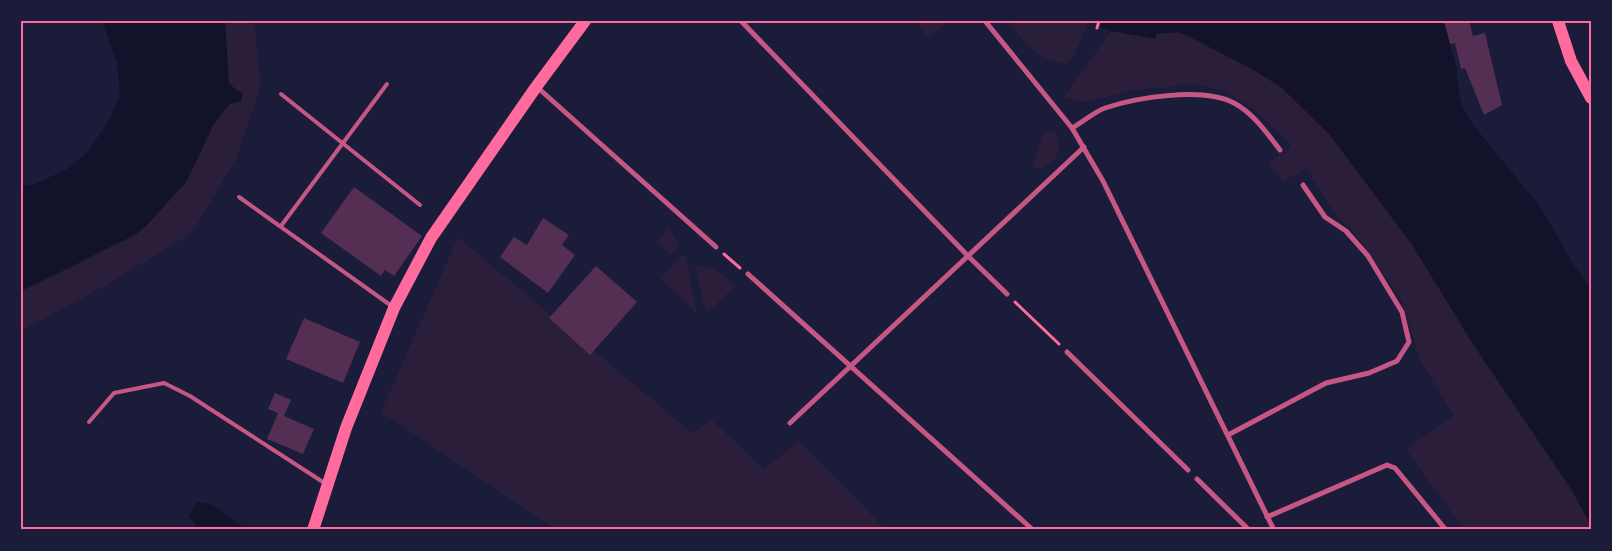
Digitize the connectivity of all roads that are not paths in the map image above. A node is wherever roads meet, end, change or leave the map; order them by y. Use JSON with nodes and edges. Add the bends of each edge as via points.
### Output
{"nodes":[{"id":1,"x":585,"y":21,"type":"edge"},
{"id":2,"x":740,"y":21,"type":"edge"},
{"id":3,"x":985,"y":21,"type":"edge"},
{"id":4,"x":1558,"y":21,"type":"edge"},
{"id":5,"x":387,"y":84,"type":"dead end"},
{"id":6,"x":536,"y":87,"type":"junction"},
{"id":7,"x":281,"y":94,"type":"dead end"},
{"id":8,"x":1591,"y":98,"type":"edge"},
{"id":9,"x":1072,"y":128,"type":"junction"},
{"id":10,"x":343,"y":143,"type":"junction"},
{"id":11,"x":1084,"y":147,"type":"junction"},
{"id":12,"x":1280,"y":150,"type":"dead end"},
{"id":13,"x":1303,"y":185,"type":"dead end"},
{"id":14,"x":239,"y":197,"type":"dead end"},
{"id":15,"x":420,"y":205,"type":"dead end"},
{"id":16,"x":281,"y":226,"type":"junction"},
{"id":17,"x":716,"y":247,"type":"road end"},
{"id":18,"x":968,"y":256,"type":"junction"},
{"id":19,"x":748,"y":274,"type":"road end"},
{"id":20,"x":1007,"y":294,"type":"road end"},
{"id":21,"x":394,"y":308,"type":"junction"},
{"id":22,"x":1067,"y":352,"type":"road end"},
{"id":23,"x":850,"y":366,"type":"junction"},
{"id":24,"x":89,"y":422,"type":"dead end"},
{"id":25,"x":790,"y":423,"type":"dead end"},
{"id":26,"x":1228,"y":435,"type":"junction"},
{"id":27,"x":1188,"y":470,"type":"dead end"},
{"id":28,"x":1197,"y":479,"type":"dead end"},
{"id":29,"x":328,"y":485,"type":"junction"},
{"id":30,"x":1267,"y":517,"type":"junction"},
{"id":31,"x":313,"y":530,"type":"edge"},
{"id":32,"x":1033,"y":530,"type":"edge"},
{"id":33,"x":1248,"y":530,"type":"edge"},
{"id":34,"x":1274,"y":530,"type":"edge"},
{"id":35,"x":1446,"y":530,"type":"edge"}],
"edges":[{"from":1,"to":6,"type":"main road"},
{"from":2,"to":18,"type":"street"},
{"from":3,"to":9,"type":"street"},
{"from":4,"to":8,"type":"main road","via":[[1571,61]]},
{"from":5,"to":10,"type":"lane"},
{"from":6,"to":17,"type":"street"},
{"from":6,"to":21,"type":"main road","via":[[432,238]]},
{"from":7,"to":10,"type":"lane"},
{"from":9,"to":11,"type":"street"},
{"from":9,"to":12,"type":"street","via":[[1113,106],[1188,94],[1212,96],[1234,103],[1245,111]]},
{"from":10,"to":15,"type":"lane"},
{"from":10,"to":16,"type":"lane"},
{"from":11,"to":18,"type":"street"},
{"from":11,"to":26,"type":"street","via":[[1104,181]]},
{"from":13,"to":26,"type":"street","via":[[1325,217],[1346,231],[1368,256],[1402,312],[1409,342],[1397,361],[1369,373],[1326,382]]},
{"from":14,"to":16,"type":"lane"},
{"from":16,"to":21,"type":"lane"},
{"from":18,"to":20,"type":"street"},
{"from":18,"to":23,"type":"street"},
{"from":19,"to":23,"type":"street"},
{"from":21,"to":29,"type":"main road","via":[[346,428]]},
{"from":22,"to":27,"type":"street"},
{"from":23,"to":25,"type":"street"},
{"from":23,"to":32,"type":"street"},
{"from":24,"to":29,"type":"lane","via":[[114,393],[164,383],[190,396]]},
{"from":26,"to":30,"type":"street"},
{"from":28,"to":33,"type":"street"},
{"from":29,"to":31,"type":"main road"},
{"from":30,"to":34,"type":"street"},
{"from":30,"to":35,"type":"street","via":[[1386,465],[1394,468]]}]}
